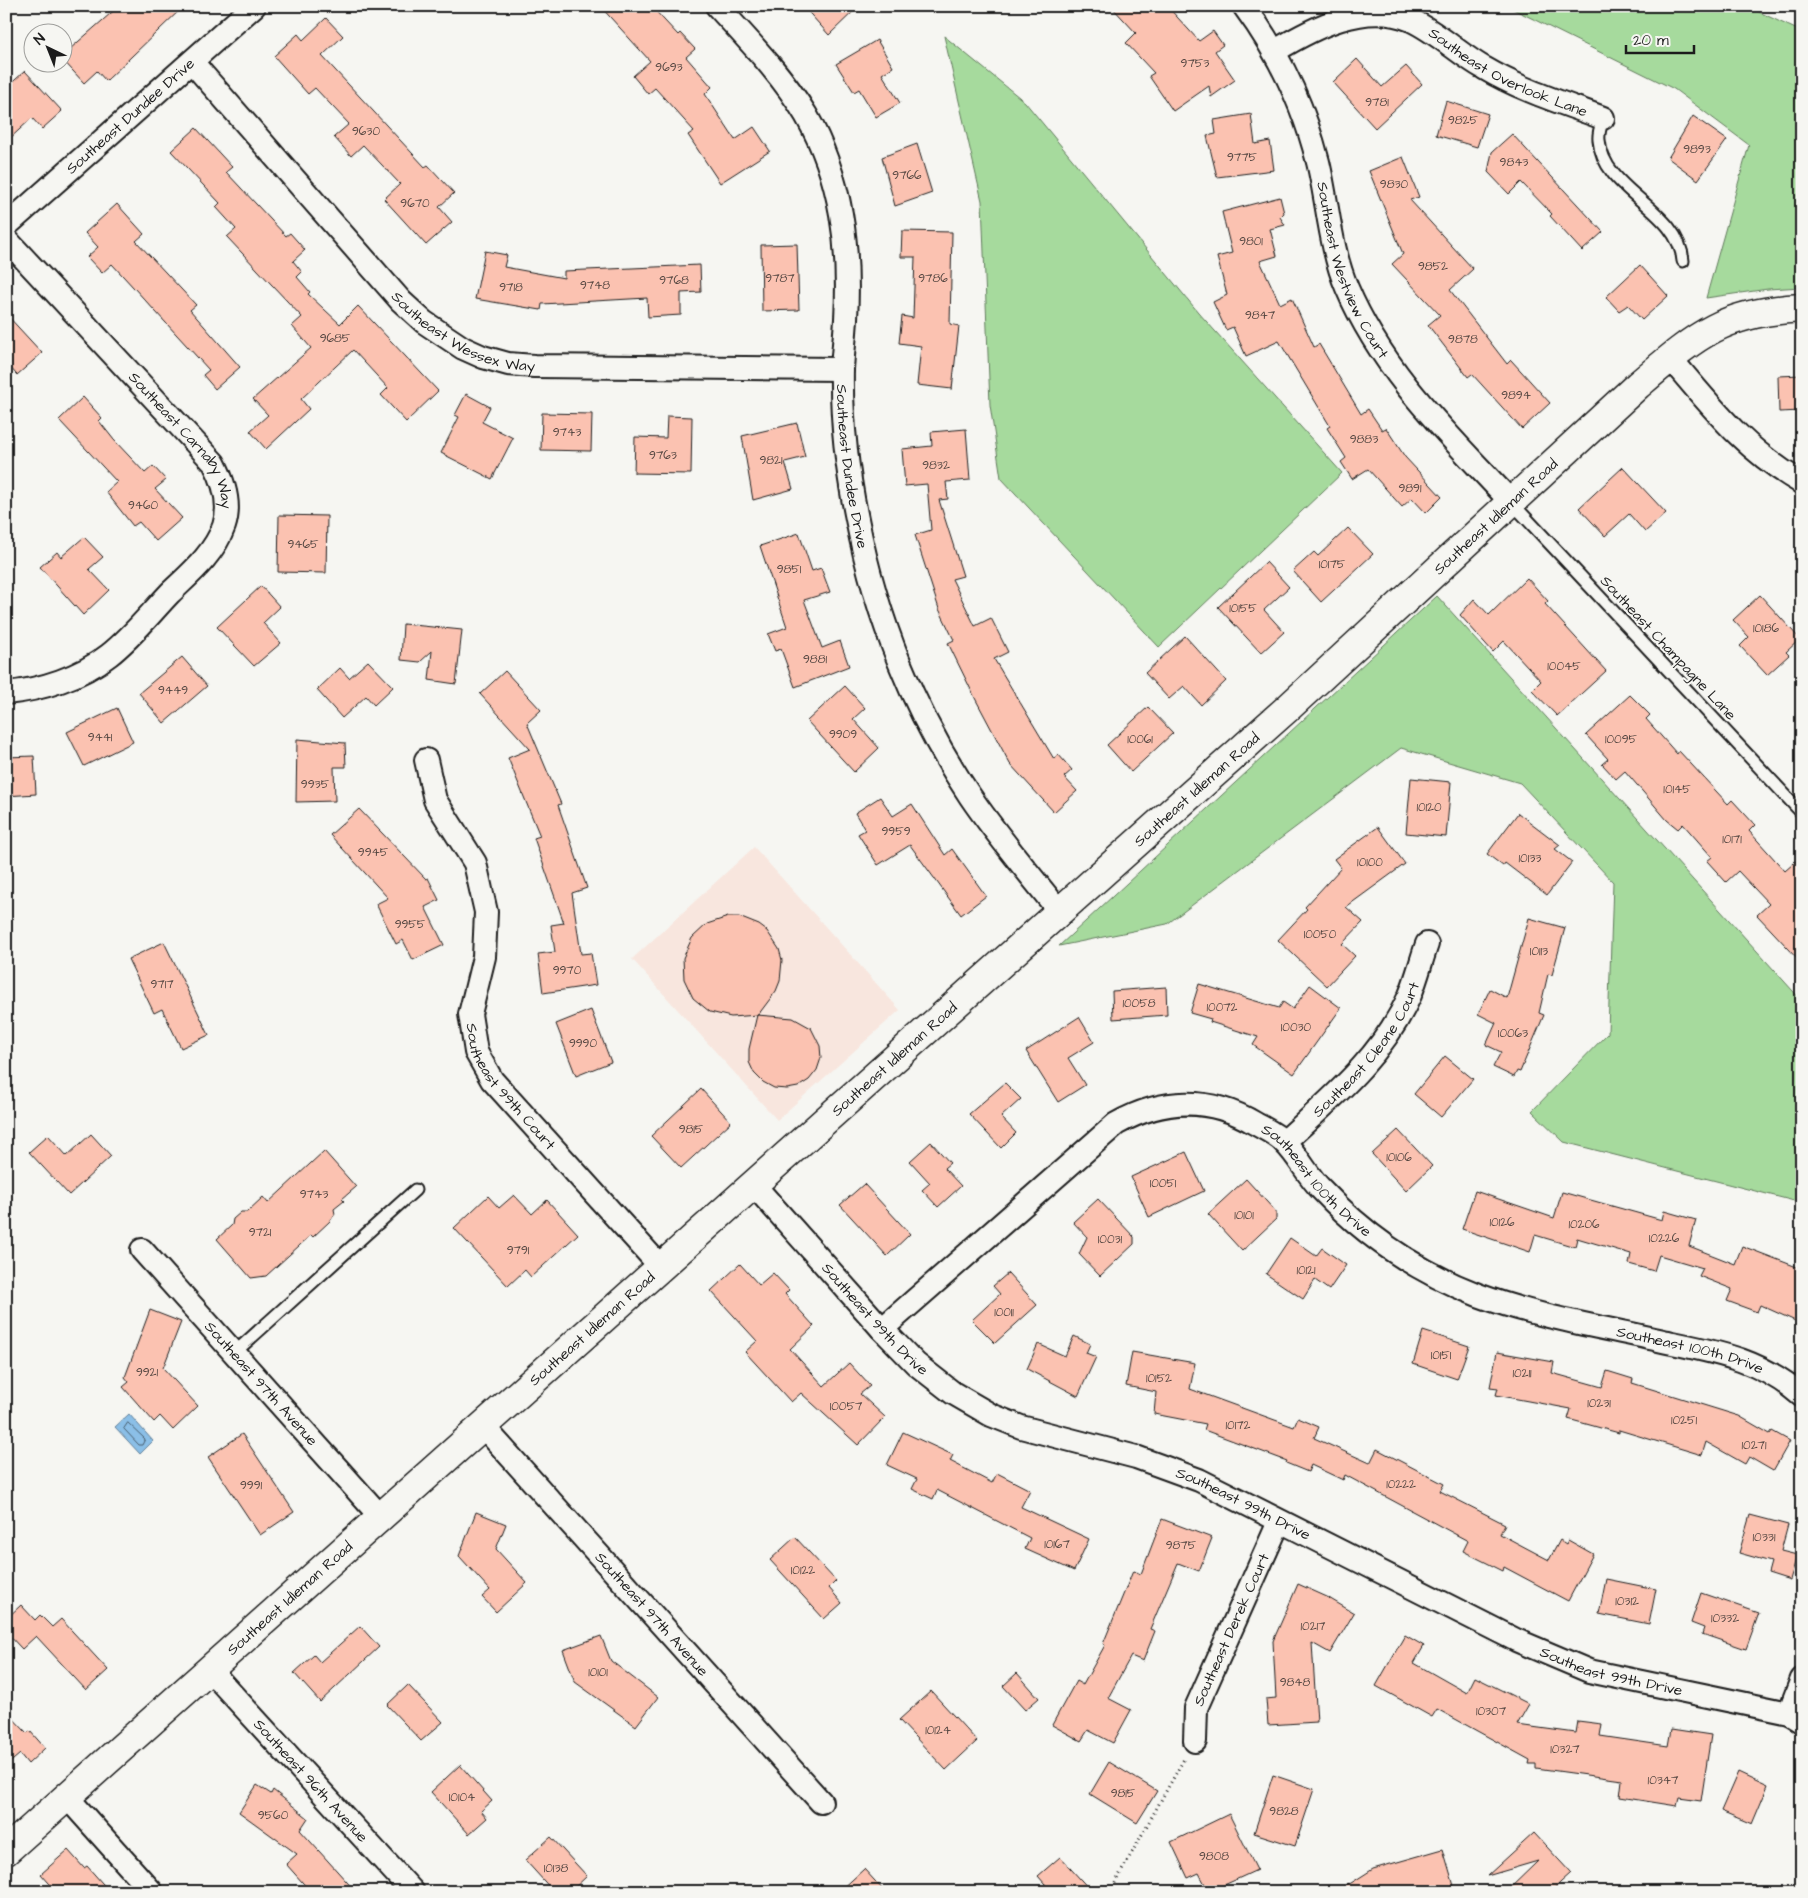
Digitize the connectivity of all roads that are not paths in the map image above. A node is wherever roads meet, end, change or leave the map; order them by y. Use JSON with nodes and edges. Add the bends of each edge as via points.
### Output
{"nodes":[{"id":1,"x":254,"y":6,"type":"edge"},
{"id":2,"x":718,"y":6,"type":"edge"},
{"id":3,"x":1244,"y":6,"type":"edge"},
{"id":4,"x":1275,"y":51,"type":"junction"},
{"id":5,"x":192,"y":62,"type":"junction"},
{"id":6,"x":1604,"y":118,"type":"joint"},
{"id":7,"x":6,"y":226,"type":"edge"},
{"id":8,"x":6,"y":239,"type":"edge"},
{"id":9,"x":1683,"y":261,"type":"dead end"},
{"id":10,"x":1802,"y":308,"type":"edge"},
{"id":11,"x":1670,"y":358,"type":"junction"},
{"id":12,"x":842,"y":369,"type":"junction"},
{"id":13,"x":1802,"y":482,"type":"edge"},
{"id":14,"x":1512,"y":503,"type":"junction"},
{"id":15,"x":6,"y":693,"type":"edge"},
{"id":16,"x":426,"y":760,"type":"dead end"},
{"id":17,"x":1802,"y":813,"type":"edge"},
{"id":18,"x":1059,"y":911,"type":"junction"},
{"id":19,"x":1427,"y":944,"type":"dead end"},
{"id":20,"x":1284,"y":1142,"type":"junction"},
{"id":21,"x":753,"y":1184,"type":"junction"},
{"id":22,"x":415,"y":1190,"type":"dead end"},
{"id":23,"x":142,"y":1250,"type":"dead end"},
{"id":24,"x":660,"y":1266,"type":"junction"},
{"id":25,"x":882,"y":1329,"type":"junction"},
{"id":26,"x":233,"y":1354,"type":"junction"},
{"id":27,"x":1802,"y":1396,"type":"edge"},
{"id":28,"x":482,"y":1425,"type":"junction"},
{"id":29,"x":380,"y":1516,"type":"junction"},
{"id":30,"x":1279,"y":1522,"type":"junction"},
{"id":31,"x":209,"y":1669,"type":"junction"},
{"id":32,"x":1802,"y":1679,"type":"edge"},
{"id":33,"x":1795,"y":1717,"type":"edge"},
{"id":34,"x":1195,"y":1741,"type":"road end"},
{"id":35,"x":67,"y":1797,"type":"junction"},
{"id":36,"x":820,"y":1802,"type":"dead end"},
{"id":37,"x":6,"y":1851,"type":"edge"},
{"id":38,"x":152,"y":1892,"type":"edge"},
{"id":39,"x":413,"y":1892,"type":"edge"}],
"edges":[{"from":1,"to":5,"type":"street","name":"Southeast Dundee Drive"},
{"from":2,"to":12,"type":"street","name":"Southeast Dundee Drive","via":[[785,84],[806,116],[833,177],[846,239]]},
{"from":3,"to":4,"type":"street","name":"Southeast Westview Court"},
{"from":4,"to":6,"type":"street","name":"Southeast Overlook Lane","via":[[1301,35],[1339,19],[1389,14],[1410,20],[1484,69],[1520,87]]},
{"from":4,"to":14,"type":"street","name":"Southeast Westview Court","via":[[1309,134],[1346,286],[1362,319],[1392,369],[1414,396]]},
{"from":5,"to":7,"type":"street","name":"Southeast Dundee Drive"},
{"from":5,"to":12,"type":"street","name":"Southeast Wessex Way","via":[[401,301],[445,336],[482,357],[534,366]]},
{"from":6,"to":9,"type":"lane","via":[[1599,142],[1614,174],[1679,242]]},
{"from":8,"to":15,"type":"street","name":"Southeast Carnaby Way","via":[[214,464],[222,478],[227,500],[224,524],[210,554],[108,655],[82,672],[52,684]]},
{"from":10,"to":11,"type":"main road","name":"Southeast Idleman Road","via":[[1777,309],[1731,319],[1699,335]]},
{"from":11,"to":13,"type":"street","via":[[1758,455]]},
{"from":11,"to":14,"type":"main road","name":"Southeast Idleman Road"},
{"from":12,"to":18,"type":"street","name":"Southeast Dundee Drive","via":[[843,419],[857,517],[869,575],[890,639],[928,722],[968,794]]},
{"from":14,"to":17,"type":"lane","name":"Southeast Champagne Lane"},
{"from":14,"to":18,"type":"main road","name":"Southeast Idleman Road"},
{"from":16,"to":24,"type":"street","name":"Southeast 99th Court","via":[[435,800],[475,862],[486,912],[484,957],[470,1014],[476,1052],[492,1080]]},
{"from":18,"to":21,"type":"main road","name":"Southeast Idleman Road"},
{"from":19,"to":20,"type":"street","name":"Southeast Cleone Court","via":[[1410,994],[1374,1054]]},
{"from":20,"to":25,"type":"street","name":"Southeast 100th Drive","via":[[1254,1123],[1216,1106],[1174,1103],[1134,1114],[1102,1134]]},
{"from":20,"to":27,"type":"street","name":"Southeast 100th Drive","via":[[1319,1188],[1359,1227],[1406,1259],[1448,1282],[1516,1308],[1737,1357],[1773,1374]]},
{"from":21,"to":24,"type":"main road","name":"Southeast Idleman Road"},
{"from":21,"to":25,"type":"street","name":"Southeast 99th Drive"},
{"from":22,"to":26,"type":"lane"},
{"from":23,"to":26,"type":"street","name":"Southeast 97th Avenue"},
{"from":24,"to":28,"type":"main road","name":"Southeast Idleman Road"},
{"from":25,"to":30,"type":"street","name":"Southeast 99th Drive","via":[[916,1364],[953,1393],[992,1415],[1020,1427],[1136,1457],[1199,1480]]},
{"from":26,"to":29,"type":"street","name":"Southeast 97th Avenue"},
{"from":28,"to":29,"type":"main road","name":"Southeast Idleman Road"},
{"from":28,"to":36,"type":"street","name":"Southeast 97th Avenue"},
{"from":29,"to":31,"type":"main road","name":"Southeast Idleman Road"},
{"from":30,"to":33,"type":"street","name":"Southeast 99th Drive","via":[[1516,1640],[1589,1670]]},
{"from":30,"to":34,"type":"street","name":"Southeast Derek Court","via":[[1196,1708]]},
{"from":31,"to":35,"type":"main road","name":"Southeast Idleman Road"},
{"from":31,"to":39,"type":"street","name":"Southeast 96th Avenue"},
{"from":32,"to":33,"type":"street"},
{"from":35,"to":37,"type":"main road","name":"Southeast Idleman Road"},
{"from":35,"to":38,"type":"street"}]}
